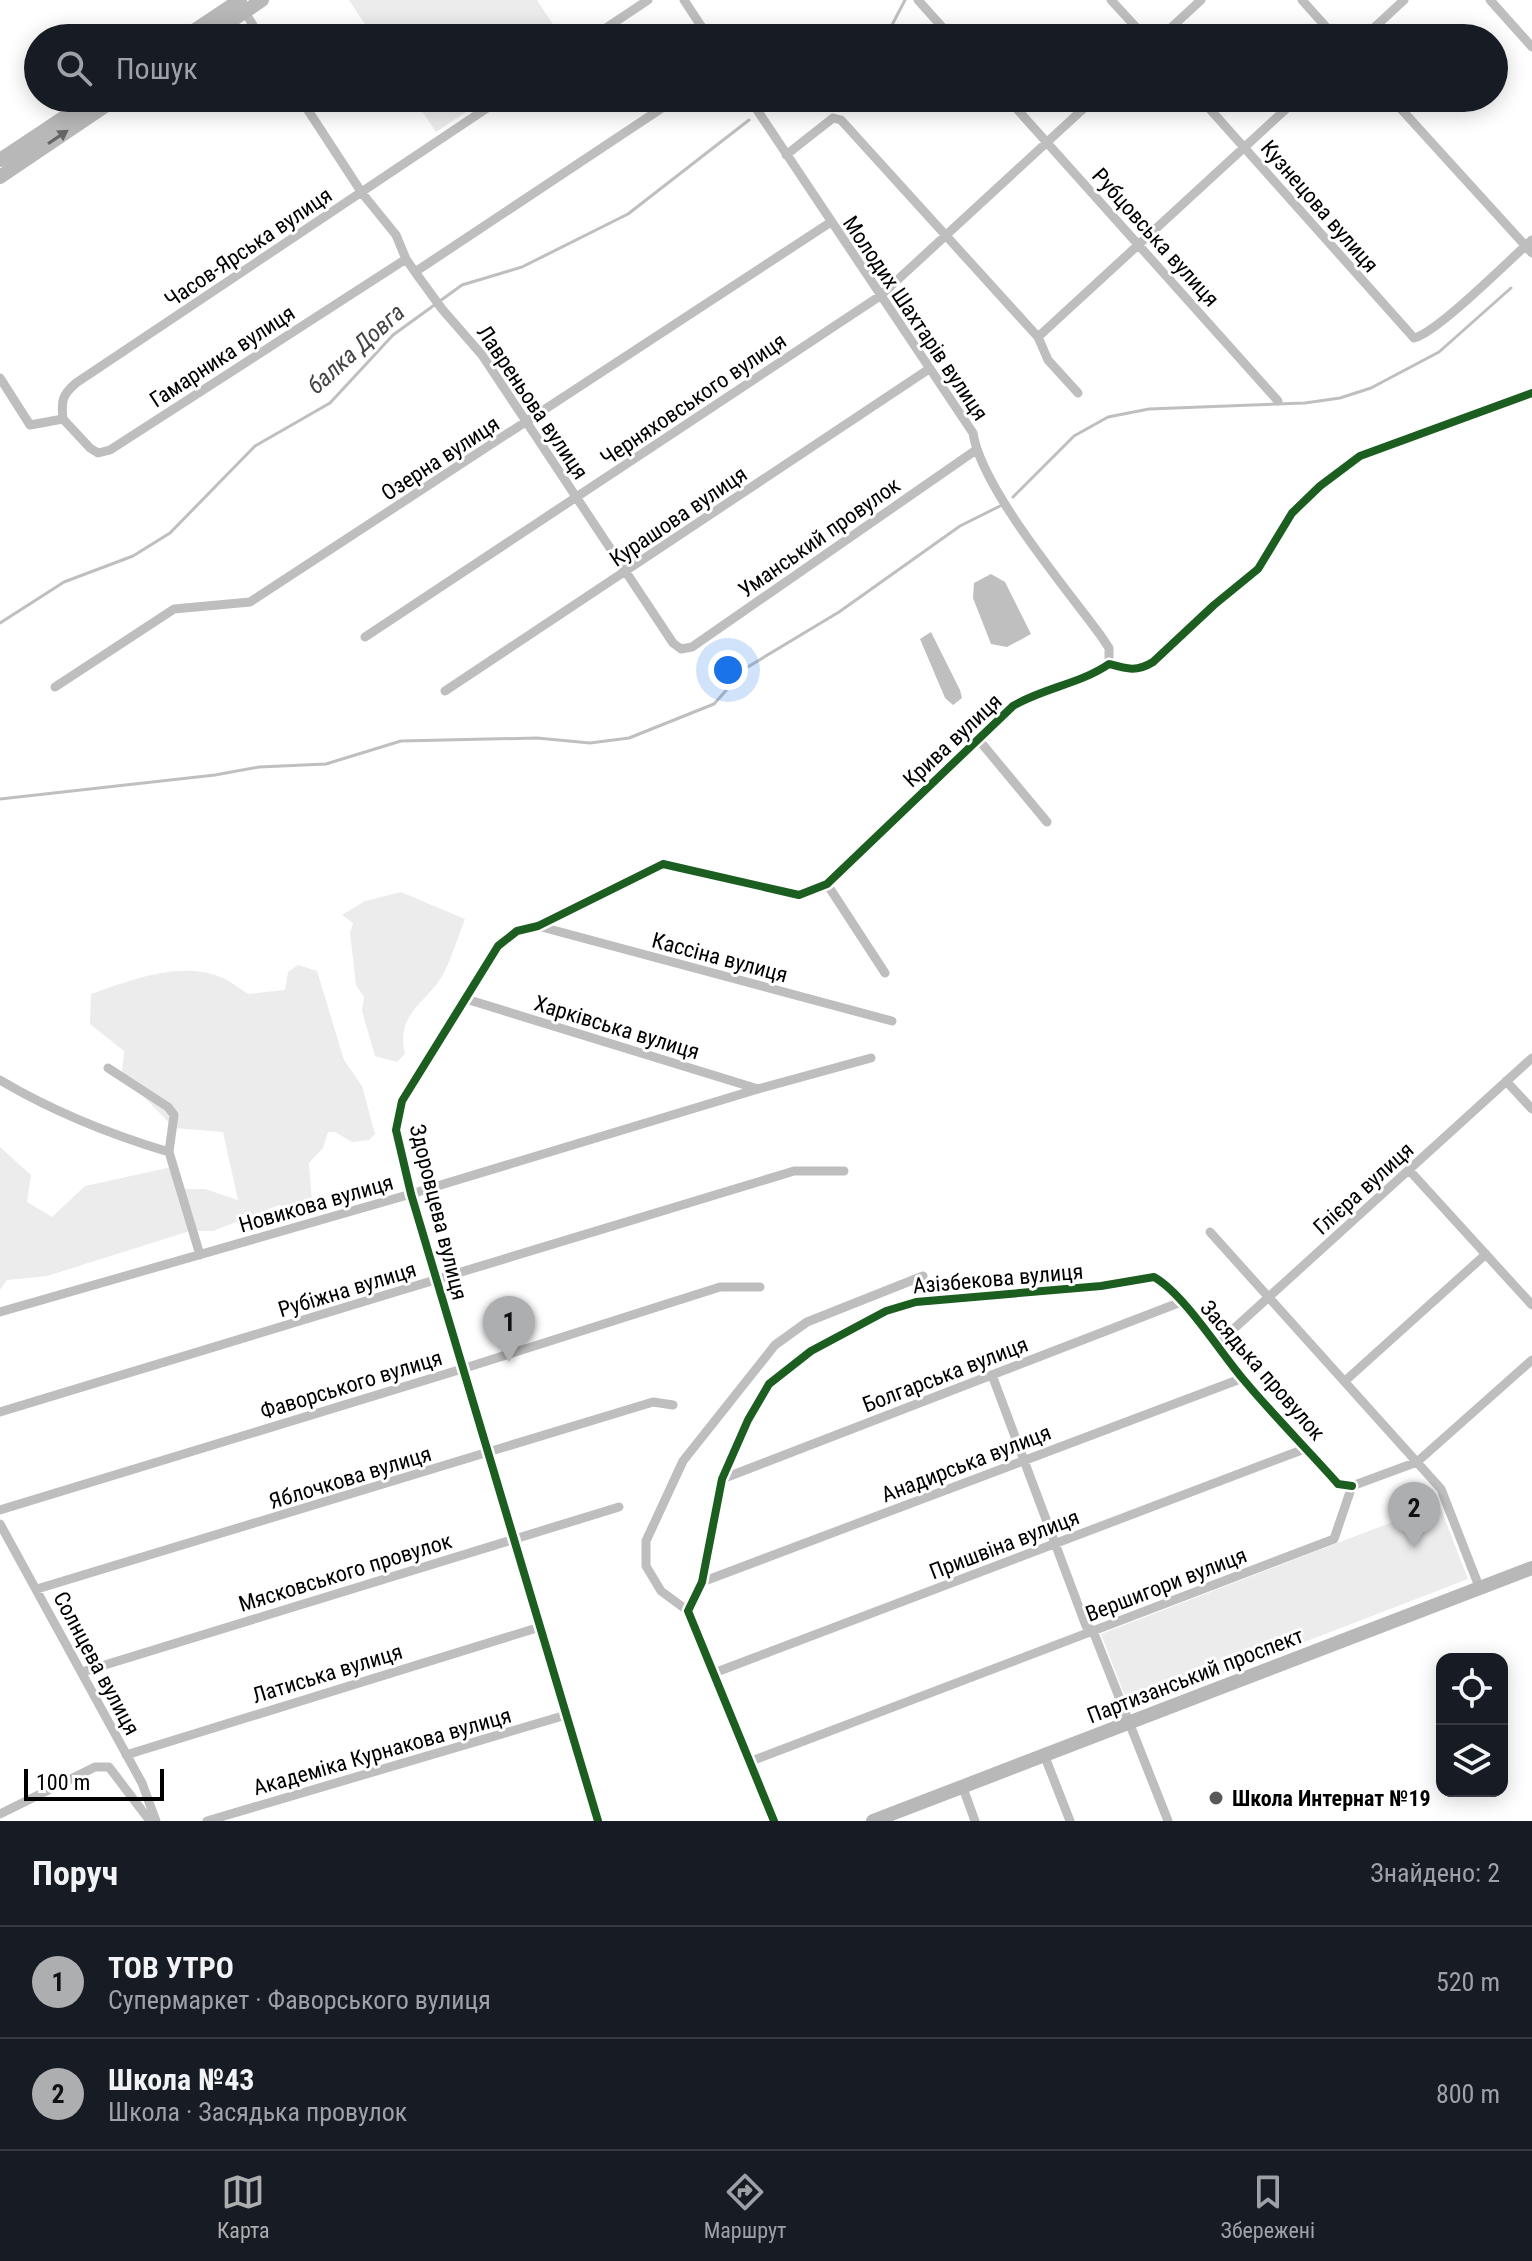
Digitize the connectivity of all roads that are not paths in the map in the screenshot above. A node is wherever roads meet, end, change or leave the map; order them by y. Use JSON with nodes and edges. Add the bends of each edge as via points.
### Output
{"nodes":[{"id":1,"x":262,"y":0,"type":"edge"},
{"id":2,"x":648,"y":0,"type":"edge"},
{"id":3,"x":684,"y":0,"type":"edge"},
{"id":4,"x":918,"y":0,"type":"edge"},
{"id":5,"x":1111,"y":0,"type":"edge"},
{"id":6,"x":1201,"y":0,"type":"edge"},
{"id":7,"x":1302,"y":0,"type":"edge"},
{"id":8,"x":1404,"y":0,"type":"edge"},
{"id":9,"x":1490,"y":0,"type":"edge"},
{"id":10,"x":239,"y":3,"type":"edge"},
{"id":11,"x":205,"y":24,"type":"edge"},
{"id":12,"x":219,"y":24,"type":"edge"},
{"id":13,"x":252,"y":24,"type":"edge"},
{"id":14,"x":612,"y":24,"type":"edge"},
{"id":15,"x":700,"y":24,"type":"edge"},
{"id":16,"x":939,"y":24,"type":"edge"},
{"id":17,"x":1133,"y":24,"type":"edge"},
{"id":18,"x":1175,"y":24,"type":"edge"},
{"id":19,"x":1323,"y":24,"type":"edge"},
{"id":20,"x":1378,"y":24,"type":"edge"},
{"id":21,"x":1532,"y":47,"type":"edge"},
{"id":22,"x":72,"y":112,"type":"edge"},
{"id":23,"x":96,"y":112,"type":"edge"},
{"id":24,"x":309,"y":112,"type":"edge"},
{"id":25,"x":481,"y":112,"type":"edge"},
{"id":26,"x":656,"y":112,"type":"edge"},
{"id":27,"x":758,"y":112,"type":"edge"},
{"id":28,"x":1020,"y":112,"type":"edge"},
{"id":29,"x":1080,"y":112,"type":"edge"},
{"id":30,"x":1213,"y":112,"type":"edge"},
{"id":31,"x":1283,"y":112,"type":"edge"},
{"id":32,"x":1404,"y":112,"type":"edge"},
{"id":33,"x":1047,"y":142,"type":"junction"},
{"id":34,"x":1245,"y":147,"type":"junction"},
{"id":35,"x":786,"y":155,"type":"junction"},
{"id":36,"x":0,"y":160,"type":"edge"},
{"id":37,"x":0,"y":177,"type":"edge"},
{"id":38,"x":362,"y":193,"type":"junction"},
{"id":39,"x":831,"y":222,"type":"junction"},
{"id":40,"x":946,"y":235,"type":"junction"},
{"id":41,"x":1138,"y":245,"type":"junction"},
{"id":42,"x":1530,"y":246,"type":"edge"},
{"id":43,"x":406,"y":259,"type":"junction"},
{"id":44,"x":415,"y":272,"type":"junction"},
{"id":45,"x":880,"y":296,"type":"junction"},
{"id":46,"x":1038,"y":337,"type":"junction"},
{"id":47,"x":929,"y":369,"type":"junction"},
{"id":48,"x":0,"y":378,"type":"edge"},
{"id":49,"x":1078,"y":393,"type":"dead end"},
{"id":50,"x":1532,"y":393,"type":"edge"},
{"id":51,"x":1278,"y":401,"type":"dead end"},
{"id":52,"x":63,"y":419,"type":"junction"},
{"id":53,"x":526,"y":423,"type":"junction"},
{"id":54,"x":976,"y":450,"type":"junction"},
{"id":55,"x":576,"y":498,"type":"junction"},
{"id":56,"x":626,"y":572,"type":"junction"},
{"id":57,"x":365,"y":637,"type":"dead end"},
{"id":58,"x":681,"y":649,"type":"joint"},
{"id":59,"x":1109,"y":664,"type":"junction"},
{"id":60,"x":55,"y":687,"type":"dead end"},
{"id":61,"x":445,"y":691,"type":"dead end"},
{"id":62,"x":978,"y":739,"type":"junction"},
{"id":63,"x":1047,"y":822,"type":"dead end"},
{"id":64,"x":827,"y":884,"type":"junction"},
{"id":65,"x":538,"y":926,"type":"junction"},
{"id":66,"x":885,"y":973,"type":"dead end"},
{"id":67,"x":466,"y":999,"type":"junction"},
{"id":68,"x":892,"y":1021,"type":"dead end"},
{"id":69,"x":871,"y":1058,"type":"dead end"},
{"id":70,"x":1532,"y":1058,"type":"edge"},
{"id":71,"x":108,"y":1068,"type":"dead end"},
{"id":72,"x":0,"y":1080,"type":"edge"},
{"id":73,"x":1506,"y":1081,"type":"junction"},
{"id":74,"x":758,"y":1089,"type":"junction"},
{"id":75,"x":1532,"y":1109,"type":"edge"},
{"id":76,"x":169,"y":1152,"type":"junction"},
{"id":77,"x":1409,"y":1170,"type":"junction"},
{"id":78,"x":844,"y":1171,"type":"dead end"},
{"id":79,"x":411,"y":1194,"type":"junction"},
{"id":80,"x":1210,"y":1232,"type":"dead end"},
{"id":81,"x":1486,"y":1254,"type":"junction"},
{"id":82,"x":200,"y":1255,"type":"junction"},
{"id":83,"x":923,"y":1276,"type":"dead end"},
{"id":84,"x":1147,"y":1277,"type":"joint"},
{"id":85,"x":436,"y":1280,"type":"junction"},
{"id":86,"x":760,"y":1287,"type":"dead end"},
{"id":87,"x":1269,"y":1297,"type":"junction"},
{"id":88,"x":1181,"y":1302,"type":"junction"},
{"id":89,"x":1532,"y":1305,"type":"edge"},
{"id":90,"x":0,"y":1312,"type":"edge"},
{"id":91,"x":1217,"y":1344,"type":"junction"},
{"id":92,"x":1532,"y":1360,"type":"edge"},
{"id":93,"x":462,"y":1369,"type":"junction"},
{"id":94,"x":992,"y":1375,"type":"junction"},
{"id":95,"x":1243,"y":1378,"type":"junction"},
{"id":96,"x":1345,"y":1381,"type":"junction"},
{"id":97,"x":673,"y":1405,"type":"dead end"},
{"id":98,"x":0,"y":1412,"type":"edge"},
{"id":99,"x":1307,"y":1448,"type":"junction"},
{"id":100,"x":487,"y":1455,"type":"junction"},
{"id":101,"x":1024,"y":1460,"type":"junction"},
{"id":102,"x":1417,"y":1462,"type":"junction"},
{"id":103,"x":722,"y":1479,"type":"junction"},
{"id":104,"x":1352,"y":1486,"type":"junction"},
{"id":105,"x":619,"y":1507,"type":"dead end"},
{"id":106,"x":0,"y":1510,"type":"edge"},
{"id":107,"x":0,"y":1524,"type":"edge"},
{"id":108,"x":512,"y":1540,"type":"junction"},
{"id":109,"x":1055,"y":1544,"type":"junction"},
{"id":110,"x":1532,"y":1568,"type":"edge"},
{"id":111,"x":702,"y":1582,"type":"junction"},
{"id":112,"x":37,"y":1589,"type":"junction"},
{"id":113,"x":1480,"y":1589,"type":"junction"},
{"id":114,"x":688,"y":1611,"type":"junction"},
{"id":115,"x":540,"y":1627,"type":"junction"},
{"id":116,"x":1093,"y":1631,"type":"junction"},
{"id":117,"x":82,"y":1672,"type":"junction"},
{"id":118,"x":714,"y":1673,"type":"junction"},
{"id":119,"x":566,"y":1715,"type":"junction"},
{"id":120,"x":1130,"y":1724,"type":"junction"},
{"id":121,"x":126,"y":1755,"type":"junction"},
{"id":122,"x":1045,"y":1757,"type":"junction"},
{"id":123,"x":749,"y":1762,"type":"junction"},
{"id":124,"x":963,"y":1788,"type":"junction"},
{"id":125,"x":0,"y":1814,"type":"edge"},
{"id":126,"x":881,"y":1820,"type":"edge"},
{"id":127,"x":153,"y":1821,"type":"edge"},
{"id":128,"x":207,"y":1821,"type":"edge"},
{"id":129,"x":598,"y":1821,"type":"edge"},
{"id":130,"x":774,"y":1821,"type":"edge"},
{"id":131,"x":975,"y":1821,"type":"edge"},
{"id":132,"x":1070,"y":1821,"type":"edge"},
{"id":133,"x":1168,"y":1821,"type":"edge"}],
"edges":[{"from":1,"to":10,"type":"street"},
{"from":2,"to":14,"type":"street"},
{"from":3,"to":15,"type":"street"},
{"from":4,"to":16,"type":"street"},
{"from":5,"to":17,"type":"street"},
{"from":6,"to":18,"type":"street"},
{"from":7,"to":19,"type":"street"},
{"from":8,"to":20,"type":"street"},
{"from":9,"to":21,"type":"street"},
{"from":10,"to":11,"type":"street"},
{"from":10,"to":12,"type":"street"},
{"from":10,"to":13,"type":"street"},
{"from":22,"to":36,"type":"street"},
{"from":37,"to":23,"type":"street","one_way":true},
{"from":24,"to":38,"type":"street","name":"Лавреньова вулиця"},
{"from":25,"to":38,"type":"street","name":"Часов-Ярська вулиця"},
{"from":26,"to":44,"type":"street"},
{"from":27,"to":35,"type":"street","name":"Молодих Шахтарів вулиця"},
{"from":28,"to":33,"type":"street","name":"Рубцовська вулиця"},
{"from":29,"to":33,"type":"street","name":"Черняховського вулиця"},
{"from":30,"to":34,"type":"street","name":"Кузнецова вулиця"},
{"from":31,"to":34,"type":"street"},
{"from":32,"to":42,"type":"street"},
{"from":33,"to":40,"type":"street","name":"Черняховського вулиця"},
{"from":33,"to":41,"type":"street","name":"Рубцовська вулиця"},
{"from":34,"to":41,"type":"street"},
{"from":34,"to":42,"type":"street","name":"Кузнецова вулиця","via":[[1414,338],[1442,321]]},
{"from":35,"to":39,"type":"street","name":"Молодих Шахтарів вулиця"},
{"from":35,"to":40,"type":"street","via":[[837,118]]},
{"from":38,"to":43,"type":"street","name":"Лавреньова вулиця","via":[[396,235]]},
{"from":38,"to":52,"type":"street","name":"Часов-Ярська вулиця","via":[[76,383],[61,400]]},
{"from":39,"to":45,"type":"street","name":"Молодих Шахтарів вулиця"},
{"from":39,"to":53,"type":"street","name":"Озерна вулиця"},
{"from":40,"to":45,"type":"street","name":"Черняховського вулиця"},
{"from":40,"to":46,"type":"street"},
{"from":41,"to":46,"type":"street"},
{"from":41,"to":51,"type":"street","name":"Рубцовська вулиця"},
{"from":43,"to":44,"type":"street","name":"Лавреньова вулиця"},
{"from":43,"to":52,"type":"street","name":"Гамарника вулиця","via":[[110,450],[98,453],[90,448]]},
{"from":44,"to":53,"type":"street","name":"Лавреньова вулиця","via":[[482,355]]},
{"from":45,"to":47,"type":"street","name":"Молодих Шахтарів вулиця"},
{"from":45,"to":55,"type":"street","name":"Черняховського вулиця"},
{"from":46,"to":49,"type":"street","via":[[1048,360]]},
{"from":47,"to":54,"type":"street","name":"Молодих Шахтарів вулиця","via":[[973,433]]},
{"from":47,"to":56,"type":"street","name":"Курашова вулиця"},
{"from":48,"to":52,"type":"street","via":[[30,425]]},
{"from":50,"to":59,"type":"street","name":"Крива вулиця","via":[[1360,456],[1292,513],[1258,569],[1153,662],[1130,670]]},
{"from":53,"to":55,"type":"street","name":"Лавреньова вулиця"},
{"from":53,"to":60,"type":"street","name":"Озерна вулиця","via":[[250,602],[174,609]]},
{"from":54,"to":58,"type":"street","name":"Уманський провулок","via":[[692,647]]},
{"from":54,"to":59,"type":"street","name":"Молодих Шахтарів вулиця","via":[[1011,512],[1109,648]]},
{"from":55,"to":56,"type":"street","name":"Лавреньова вулиця"},
{"from":55,"to":57,"type":"street","name":"Черняховського вулиця"},
{"from":56,"to":58,"type":"street","name":"Лавреньова вулиця"},
{"from":56,"to":61,"type":"street","name":"Курашова вулиця"},
{"from":59,"to":62,"type":"street","name":"Крива вулиця","via":[[1013,706]]},
{"from":62,"to":63,"type":"street"},
{"from":62,"to":64,"type":"street","name":"Крива вулиця"},
{"from":64,"to":65,"type":"street","name":"Здоровцева вулиця","via":[[799,895],[663,864]]},
{"from":64,"to":66,"type":"street"},
{"from":65,"to":67,"type":"street","name":"Здоровцева вулиця","via":[[517,931],[498,946]]},
{"from":65,"to":68,"type":"street","name":"Кассіна вулиця"},
{"from":67,"to":74,"type":"street","name":"Харківська вулиця"},
{"from":67,"to":79,"type":"street","name":"Здоровцева вулиця","via":[[397,1115]]},
{"from":69,"to":74,"type":"street","name":"Новикова вулиця"},
{"from":70,"to":73,"type":"street","name":"Глієра вулиця"},
{"from":71,"to":76,"type":"street","via":[[174,1115]]},
{"from":72,"to":76,"type":"street","via":[[96,1128]]},
{"from":73,"to":75,"type":"street"},
{"from":73,"to":77,"type":"street","name":"Глієра вулиця"},
{"from":74,"to":79,"type":"street","name":"Новикова вулиця"},
{"from":76,"to":82,"type":"street"},
{"from":77,"to":81,"type":"street"},
{"from":77,"to":87,"type":"street","name":"Глієра вулиця"},
{"from":78,"to":85,"type":"street","name":"Рубіжна вулиця","via":[[794,1171]]},
{"from":79,"to":82,"type":"street","name":"Новикова вулиця"},
{"from":79,"to":85,"type":"street","name":"Здоровцева вулиця"},
{"from":80,"to":87,"type":"street"},
{"from":81,"to":89,"type":"street"},
{"from":81,"to":96,"type":"street"},
{"from":82,"to":90,"type":"street","name":"Новикова вулиця"},
{"from":83,"to":114,"type":"street","via":[[807,1322],[775,1345],[683,1461],[646,1541],[646,1566],[661,1591]]},
{"from":84,"to":88,"type":"street","name":"Засядька провулок","via":[[1162,1281]]},
{"from":84,"to":103,"type":"street","name":"Азізбекова вулиця","via":[[916,1302],[886,1311],[811,1351],[769,1384]]},
{"from":85,"to":93,"type":"street","name":"Здоровцева вулиця"},
{"from":85,"to":98,"type":"street","name":"Рубіжна вулиця"},
{"from":86,"to":93,"type":"street","name":"Фаворського вулиця","via":[[720,1287]]},
{"from":87,"to":91,"type":"street","name":"Глієра вулиця"},
{"from":87,"to":96,"type":"street"},
{"from":88,"to":91,"type":"street","name":"Засядька провулок"},
{"from":88,"to":94,"type":"street","name":"Болгарська вулиця"},
{"from":91,"to":95,"type":"street","name":"Засядька провулок"},
{"from":92,"to":102,"type":"street"},
{"from":93,"to":100,"type":"street","name":"Здоровцева вулиця"},
{"from":93,"to":106,"type":"street","name":"Фаворського вулиця"},
{"from":94,"to":101,"type":"street"},
{"from":94,"to":103,"type":"street","name":"Болгарська вулиця"},
{"from":95,"to":99,"type":"street","name":"Засядька провулок"},
{"from":95,"to":101,"type":"street","name":"Анадирська вулиця"},
{"from":96,"to":102,"type":"street"},
{"from":97,"to":100,"type":"street","name":"Яблочкова вулиця","via":[[653,1402]]},
{"from":99,"to":104,"type":"street","name":"Засядька провулок","via":[[1338,1484]]},
{"from":99,"to":109,"type":"street","name":"Пришвіна вулиця"},
{"from":100,"to":108,"type":"street","name":"Здоровцева вулиця"},
{"from":100,"to":112,"type":"street","name":"Яблочкова вулиця"},
{"from":101,"to":109,"type":"street"},
{"from":101,"to":111,"type":"street","name":"Анадирська вулиця"},
{"from":102,"to":104,"type":"street"},
{"from":102,"to":113,"type":"street","via":[[1441,1489]]},
{"from":103,"to":111,"type":"street","name":"Азізбекова вулиця"},
{"from":104,"to":116,"type":"street","name":"Вершигори вулиця","via":[[1334,1539]]},
{"from":105,"to":108,"type":"street","name":"Мясковського провулок"},
{"from":107,"to":112,"type":"street","name":"Солнцева вулиця"},
{"from":108,"to":115,"type":"street","name":"Здоровцева вулиця"},
{"from":108,"to":117,"type":"street","name":"Мясковського провулок"},
{"from":109,"to":116,"type":"street","via":[[1086,1626]]},
{"from":109,"to":118,"type":"street","name":"Пришвіна вулиця"},
{"from":110,"to":113,"type":"street","name":"Партизанський проспект"},
{"from":111,"to":114,"type":"street","name":"Азізбекова вулиця"},
{"from":112,"to":117,"type":"street","name":"Солнцева вулиця"},
{"from":113,"to":120,"type":"street","name":"Партизанський проспект"},
{"from":114,"to":118,"type":"street"},
{"from":115,"to":119,"type":"street","name":"Здоровцева вулиця"},
{"from":115,"to":121,"type":"street","name":"Латиська вулиця"},
{"from":116,"to":120,"type":"street"},
{"from":116,"to":123,"type":"street","name":"Вершигори вулиця"},
{"from":117,"to":121,"type":"street","name":"Солнцева вулиця"},
{"from":118,"to":123,"type":"street"},
{"from":119,"to":128,"type":"street","name":"Академіка Курнакова вулиця"},
{"from":119,"to":129,"type":"street","name":"Здоровцева вулиця"},
{"from":120,"to":122,"type":"street","name":"Партизанський проспект"},
{"from":120,"to":133,"type":"street"},
{"from":121,"to":127,"type":"street","name":"Солнцева вулиця","via":[[142,1783]]},
{"from":122,"to":124,"type":"street","name":"Партизанський проспект"},
{"from":122,"to":132,"type":"street"},
{"from":123,"to":130,"type":"street"},
{"from":124,"to":126,"type":"street","name":"Партизанський проспект"},
{"from":124,"to":131,"type":"street"},
{"from":125,"to":127,"type":"street","via":[[102,1766],[109,1767]]}]}
